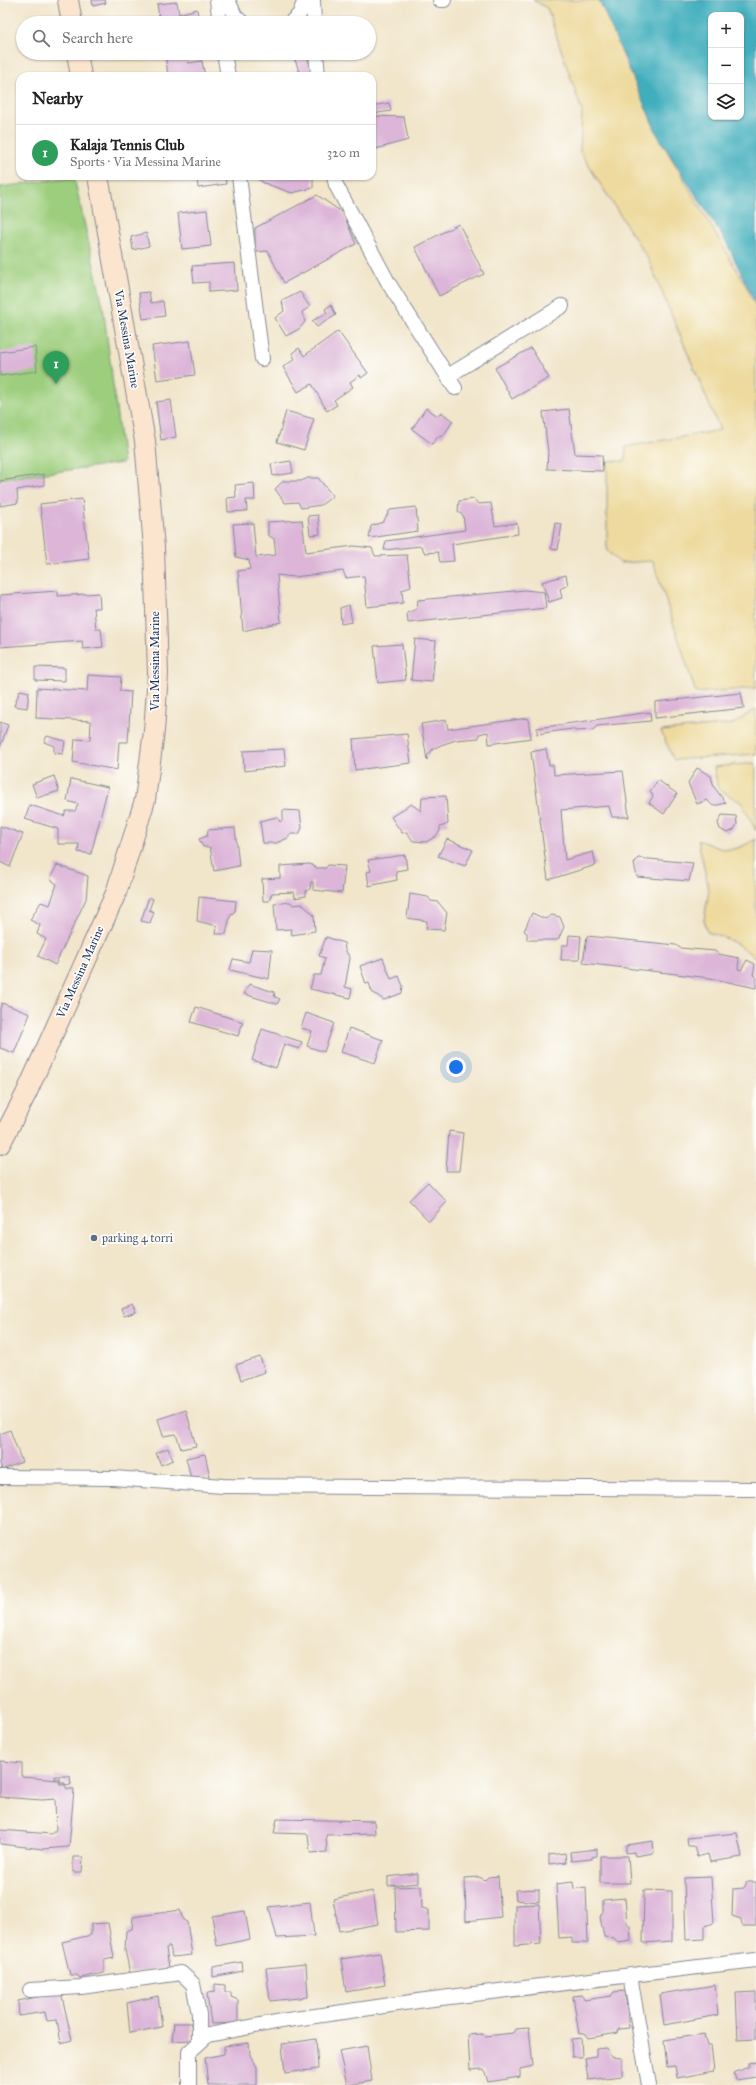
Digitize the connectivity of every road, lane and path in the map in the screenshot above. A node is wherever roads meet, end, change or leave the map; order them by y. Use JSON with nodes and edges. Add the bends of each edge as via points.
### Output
{"nodes":[{"id":1,"x":68,"y":0,"type":"edge"},
{"id":2,"x":217,"y":0,"type":"edge"},
{"id":3,"x":228,"y":0,"type":"edge"},
{"id":4,"x":305,"y":0,"type":"edge"},
{"id":5,"x":313,"y":0,"type":"edge"},
{"id":6,"x":440,"y":0,"type":"edge"},
{"id":7,"x":444,"y":0,"type":"edge"},
{"id":8,"x":71,"y":16,"type":"edge"},
{"id":9,"x":219,"y":16,"type":"edge"},
{"id":10,"x":235,"y":16,"type":"edge"},
{"id":11,"x":297,"y":16,"type":"edge"},
{"id":12,"x":314,"y":16,"type":"edge"},
{"id":13,"x":78,"y":60,"type":"edge"},
{"id":14,"x":225,"y":60,"type":"edge"},
{"id":15,"x":317,"y":60,"type":"edge"},
{"id":16,"x":80,"y":72,"type":"edge"},
{"id":17,"x":227,"y":72,"type":"edge"},
{"id":18,"x":318,"y":72,"type":"edge"},
{"id":19,"x":99,"y":180,"type":"edge"},
{"id":20,"x":240,"y":180,"type":"edge"},
{"id":21,"x":335,"y":180,"type":"edge"},
{"id":22,"x":562,"y":306,"type":"dead end"},
{"id":23,"x":262,"y":359,"type":"dead end"},
{"id":24,"x":0,"y":1144,"type":"edge"},
{"id":25,"x":0,"y":1477,"type":"edge"},
{"id":26,"x":756,"y":1489,"type":"edge"},
{"id":27,"x":756,"y":1960,"type":"edge"},
{"id":28,"x":630,"y":1976,"type":"junction"},
{"id":29,"x":30,"y":1990,"type":"dead end"},
{"id":30,"x":199,"y":2043,"type":"junction"},
{"id":31,"x":189,"y":2085,"type":"edge"},
{"id":32,"x":649,"y":2085,"type":"edge"}],
"edges":[{"from":1,"to":8,"type":"main road"},
{"from":2,"to":9,"type":"street"},
{"from":3,"to":10,"type":"street"},
{"from":4,"to":11,"type":"street"},
{"from":5,"to":12,"type":"street"},
{"from":6,"to":7,"type":"street"},
{"from":13,"to":16,"type":"main road"},
{"from":14,"to":17,"type":"street"},
{"from":15,"to":18,"type":"street"},
{"from":19,"to":24,"type":"main road","name":"Via Messina Marine","via":[[145,441],[154,548],[158,674],[154,731],[145,800],[116,893],[26,1094]]},
{"from":20,"to":23,"type":"street"},
{"from":21,"to":22,"type":"street","via":[[389,284],[451,382]]},
{"from":25,"to":26,"type":"street","via":[[113,1478],[223,1486]]},
{"from":27,"to":28,"type":"street"},
{"from":28,"to":30,"type":"street","via":[[425,2000],[281,2021],[208,2035]]},
{"from":28,"to":32,"type":"street"},
{"from":29,"to":30,"type":"street","via":[[81,1987],[181,1973],[193,1984],[199,2014]]},
{"from":30,"to":31,"type":"street","via":[[189,2052]]}]}
